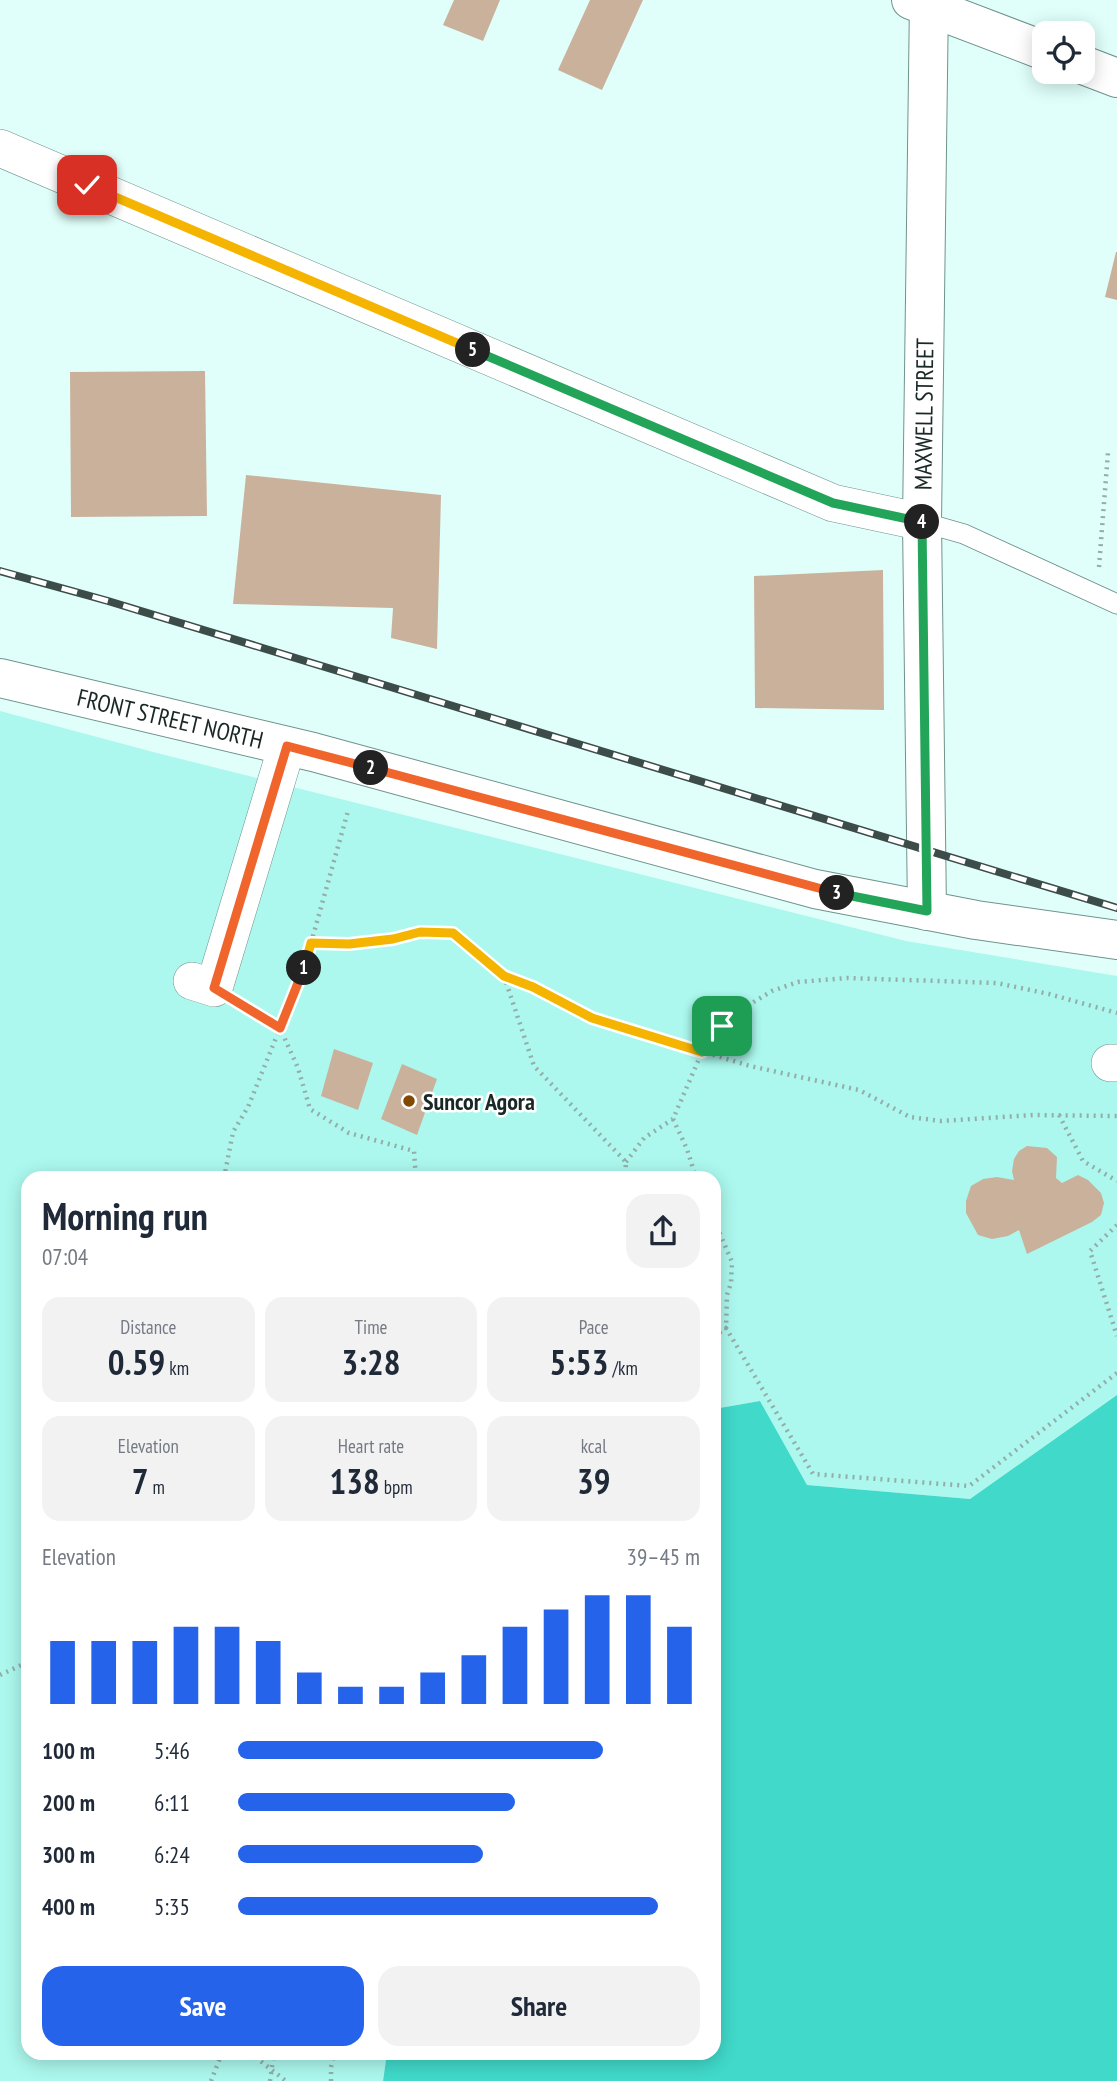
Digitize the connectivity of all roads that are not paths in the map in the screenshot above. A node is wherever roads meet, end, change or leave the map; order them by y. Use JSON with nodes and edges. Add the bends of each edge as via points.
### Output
{"nodes":[{"id":1,"x":923,"y":2,"type":"edge"},
{"id":2,"x":1032,"y":46,"type":"edge"},
{"id":3,"x":1095,"y":70,"type":"edge"},
{"id":4,"x":1117,"y":78,"type":"edge"},
{"id":5,"x":0,"y":148,"type":"edge"},
{"id":6,"x":922,"y":522,"type":"junction"},
{"id":7,"x":1117,"y":604,"type":"edge"},
{"id":8,"x":0,"y":678,"type":"edge"},
{"id":9,"x":287,"y":746,"type":"junction"},
{"id":10,"x":927,"y":911,"type":"junction"},
{"id":11,"x":1117,"y":940,"type":"edge"},
{"id":12,"x":203,"y":985,"type":"road end"}],
"edges":[{"from":1,"to":2,"type":"main road"},
{"from":1,"to":6,"type":"main road","name":"MAXWELL STREET"},
{"from":3,"to":4,"type":"main road"},
{"from":5,"to":6,"type":"street","via":[[833,503]]},
{"from":6,"to":7,"type":"lane","via":[[964,534]]},
{"from":6,"to":10,"type":"main road","name":"MAXWELL STREET"},
{"from":8,"to":9,"type":"main road","name":"FRONT STREET NORTH"},
{"from":9,"to":10,"type":"main road","name":"FRONT STREET NORTH","via":[[815,889]]},
{"from":9,"to":12,"type":"street","via":[[232,891]]},
{"from":10,"to":11,"type":"main road","name":"FRONT STREET NORTH"}]}
